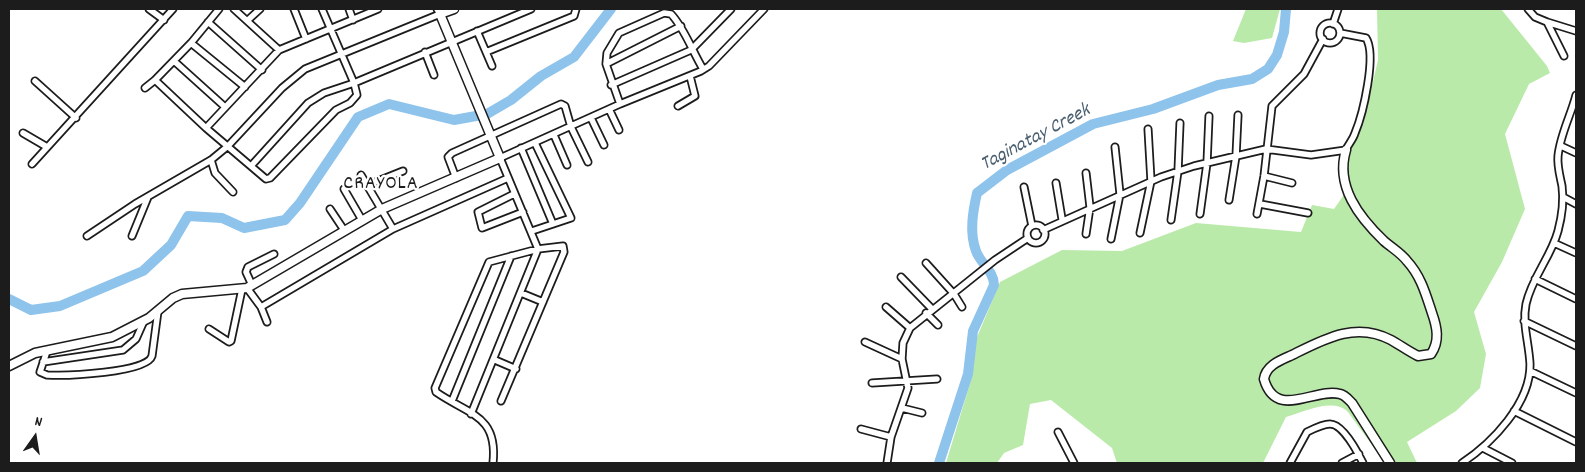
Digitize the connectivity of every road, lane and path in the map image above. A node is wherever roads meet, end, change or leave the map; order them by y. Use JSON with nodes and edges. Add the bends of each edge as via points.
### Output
{"nodes":[{"id":1,"x":149,"y":9,"type":"edge"},
{"id":2,"x":173,"y":9,"type":"edge"},
{"id":3,"x":219,"y":9,"type":"edge"},
{"id":4,"x":234,"y":9,"type":"edge"},
{"id":5,"x":260,"y":9,"type":"edge"},
{"id":6,"x":294,"y":9,"type":"edge"},
{"id":7,"x":322,"y":9,"type":"edge"},
{"id":8,"x":349,"y":9,"type":"edge"},
{"id":9,"x":378,"y":9,"type":"edge"},
{"id":10,"x":454,"y":9,"type":"edge"},
{"id":11,"x":531,"y":9,"type":"edge"},
{"id":12,"x":576,"y":9,"type":"edge"},
{"id":13,"x":731,"y":9,"type":"edge"},
{"id":14,"x":764,"y":9,"type":"edge"},
{"id":15,"x":1338,"y":9,"type":"edge"},
{"id":16,"x":1528,"y":9,"type":"edge"},
{"id":17,"x":439,"y":12,"type":"edge"},
{"id":18,"x":164,"y":20,"type":"junction"},
{"id":19,"x":248,"y":20,"type":"junction"},
{"id":20,"x":354,"y":20,"type":"junction"},
{"id":21,"x":208,"y":22,"type":"junction"},
{"id":22,"x":1547,"y":22,"type":"junction"},
{"id":23,"x":1334,"y":24,"type":"junction"},
{"id":24,"x":681,"y":26,"type":"junction"},
{"id":25,"x":331,"y":28,"type":"junction"},
{"id":26,"x":478,"y":31,"type":"junction"},
{"id":27,"x":1576,"y":31,"type":"edge"},
{"id":28,"x":1340,"y":33,"type":"junction"},
{"id":29,"x":306,"y":39,"type":"junction"},
{"id":30,"x":1323,"y":40,"type":"junction"},
{"id":31,"x":450,"y":41,"type":"junction"},
{"id":32,"x":191,"y":43,"type":"junction"},
{"id":33,"x":279,"y":50,"type":"junction"},
{"id":34,"x":691,"y":50,"type":"junction"},
{"id":35,"x":425,"y":52,"type":"junction"},
{"id":36,"x":486,"y":52,"type":"junction"},
{"id":37,"x":342,"y":55,"type":"junction"},
{"id":38,"x":1564,"y":56,"type":"dead end"},
{"id":39,"x":174,"y":61,"type":"junction"},
{"id":40,"x":606,"y":64,"type":"junction"},
{"id":41,"x":492,"y":66,"type":"dead end"},
{"id":42,"x":704,"y":69,"type":"junction"},
{"id":43,"x":262,"y":70,"type":"junction"},
{"id":44,"x":434,"y":75,"type":"dead end"},
{"id":45,"x":690,"y":76,"type":"junction"},
{"id":46,"x":155,"y":80,"type":"junction"},
{"id":47,"x":35,"y":81,"type":"dead end"},
{"id":48,"x":354,"y":83,"type":"junction"},
{"id":49,"x":611,"y":85,"type":"junction"},
{"id":50,"x":245,"y":87,"type":"junction"},
{"id":51,"x":146,"y":88,"type":"dead end"},
{"id":52,"x":1576,"y":95,"type":"edge"},
{"id":53,"x":1575,"y":103,"type":"edge"},
{"id":54,"x":620,"y":104,"type":"junction"},
{"id":55,"x":678,"y":106,"type":"dead end"},
{"id":56,"x":225,"y":107,"type":"junction"},
{"id":57,"x":609,"y":109,"type":"junction"},
{"id":58,"x":1238,"y":115,"type":"dead end"},
{"id":59,"x":1209,"y":116,"type":"dead end"},
{"id":60,"x":76,"y":118,"type":"junction"},
{"id":61,"x":591,"y":118,"type":"junction"},
{"id":62,"x":1180,"y":123,"type":"dead end"},
{"id":63,"x":571,"y":126,"type":"junction"},
{"id":64,"x":206,"y":128,"type":"junction"},
{"id":65,"x":618,"y":130,"type":"dead end"},
{"id":66,"x":1148,"y":130,"type":"dead end"},
{"id":67,"x":24,"y":133,"type":"dead end"},
{"id":68,"x":488,"y":133,"type":"junction"},
{"id":69,"x":554,"y":135,"type":"junction"},
{"id":70,"x":535,"y":143,"type":"junction"},
{"id":71,"x":604,"y":145,"type":"dead end"},
{"id":72,"x":228,"y":146,"type":"junction"},
{"id":73,"x":1115,"y":146,"type":"dead end"},
{"id":74,"x":1560,"y":146,"type":"junction"},
{"id":75,"x":47,"y":147,"type":"junction"},
{"id":76,"x":521,"y":148,"type":"junction"},
{"id":77,"x":1266,"y":149,"type":"junction"},
{"id":78,"x":1346,"y":150,"type":"junction"},
{"id":79,"x":1576,"y":154,"type":"edge"},
{"id":80,"x":1236,"y":156,"type":"junction"},
{"id":81,"x":500,"y":158,"type":"junction"},
{"id":82,"x":211,"y":160,"type":"junction"},
{"id":83,"x":588,"y":162,"type":"dead end"},
{"id":84,"x":1207,"y":163,"type":"junction"},
{"id":85,"x":32,"y":164,"type":"dead end"},
{"id":86,"x":567,"y":165,"type":"dead end"},
{"id":87,"x":251,"y":166,"type":"junction"},
{"id":88,"x":404,"y":171,"type":"dead end"},
{"id":89,"x":1178,"y":171,"type":"junction"},
{"id":90,"x":1086,"y":173,"type":"dead end"},
{"id":91,"x":362,"y":175,"type":"dead end"},
{"id":92,"x":1264,"y":176,"type":"junction"},
{"id":93,"x":456,"y":178,"type":"junction"},
{"id":94,"x":508,"y":178,"type":"junction"},
{"id":95,"x":1151,"y":182,"type":"junction"},
{"id":96,"x":1292,"y":182,"type":"dead end"},
{"id":97,"x":1056,"y":183,"type":"dead end"},
{"id":98,"x":368,"y":185,"type":"junction"},
{"id":99,"x":1024,"y":187,"type":"dead end"},
{"id":100,"x":344,"y":189,"type":"dead end"},
{"id":101,"x":233,"y":192,"type":"dead end"},
{"id":102,"x":514,"y":194,"type":"junction"},
{"id":103,"x":1120,"y":194,"type":"junction"},
{"id":104,"x":148,"y":197,"type":"junction"},
{"id":105,"x":1563,"y":197,"type":"junction"},
{"id":106,"x":1229,"y":200,"type":"dead end"},
{"id":107,"x":1260,"y":204,"type":"junction"},
{"id":108,"x":1576,"y":204,"type":"edge"},
{"id":109,"x":1090,"y":207,"type":"junction"},
{"id":110,"x":330,"y":209,"type":"dead end"},
{"id":111,"x":382,"y":210,"type":"junction"},
{"id":112,"x":523,"y":212,"type":"junction"},
{"id":113,"x":1308,"y":213,"type":"dead end"},
{"id":114,"x":1200,"y":214,"type":"dead end"},
{"id":115,"x":1258,"y":214,"type":"dead end"},
{"id":116,"x":362,"y":220,"type":"junction"},
{"id":117,"x":1062,"y":220,"type":"junction"},
{"id":118,"x":1171,"y":220,"type":"dead end"},
{"id":119,"x":553,"y":224,"type":"junction"},
{"id":120,"x":1032,"y":226,"type":"junction"},
{"id":121,"x":393,"y":229,"type":"junction"},
{"id":122,"x":344,"y":230,"type":"junction"},
{"id":123,"x":1043,"y":230,"type":"junction"},
{"id":124,"x":532,"y":231,"type":"junction"},
{"id":125,"x":1140,"y":233,"type":"dead end"},
{"id":126,"x":1086,"y":234,"type":"dead end"},
{"id":127,"x":87,"y":236,"type":"dead end"},
{"id":128,"x":132,"y":236,"type":"dead end"},
{"id":129,"x":1028,"y":238,"type":"junction"},
{"id":130,"x":1111,"y":239,"type":"dead end"},
{"id":131,"x":1554,"y":243,"type":"junction"},
{"id":132,"x":538,"y":249,"type":"junction"},
{"id":133,"x":1576,"y":253,"type":"edge"},
{"id":134,"x":274,"y":254,"type":"dead end"},
{"id":135,"x":512,"y":256,"type":"junction"},
{"id":136,"x":926,"y":263,"type":"dead end"},
{"id":137,"x":901,"y":277,"type":"dead end"},
{"id":138,"x":1534,"y":279,"type":"junction"},
{"id":139,"x":247,"y":287,"type":"junction"},
{"id":140,"x":522,"y":293,"type":"junction"},
{"id":141,"x":954,"y":294,"type":"junction"},
{"id":142,"x":1576,"y":299,"type":"edge"},
{"id":143,"x":543,"y":302,"type":"junction"},
{"id":144,"x":261,"y":307,"type":"junction"},
{"id":145,"x":886,"y":307,"type":"dead end"},
{"id":146,"x":962,"y":307,"type":"dead end"},
{"id":147,"x":932,"y":309,"type":"junction"},
{"id":148,"x":158,"y":311,"type":"junction"},
{"id":149,"x":926,"y":314,"type":"junction"},
{"id":150,"x":144,"y":321,"type":"junction"},
{"id":151,"x":1524,"y":321,"type":"junction"},
{"id":152,"x":267,"y":322,"type":"dead end"},
{"id":153,"x":938,"y":325,"type":"dead end"},
{"id":154,"x":910,"y":328,"type":"junction"},
{"id":155,"x":209,"y":329,"type":"dead end"},
{"id":156,"x":865,"y":342,"type":"dead end"},
{"id":157,"x":1576,"y":346,"type":"edge"},
{"id":158,"x":47,"y":351,"type":"junction"},
{"id":159,"x":902,"y":359,"type":"junction"},
{"id":160,"x":494,"y":360,"type":"junction"},
{"id":161,"x":43,"y":362,"type":"junction"},
{"id":162,"x":9,"y":366,"type":"edge"},
{"id":163,"x":516,"y":369,"type":"junction"},
{"id":164,"x":1530,"y":371,"type":"junction"},
{"id":165,"x":937,"y":379,"type":"dead end"},
{"id":166,"x":907,"y":382,"type":"junction"},
{"id":167,"x":872,"y":383,"type":"dead end"},
{"id":168,"x":1576,"y":393,"type":"edge"},
{"id":169,"x":452,"y":401,"type":"junction"},
{"id":170,"x":501,"y":401,"type":"dead end"},
{"id":171,"x":902,"y":408,"type":"junction"},
{"id":172,"x":1514,"y":411,"type":"junction"},
{"id":173,"x":922,"y":413,"type":"dead end"},
{"id":174,"x":471,"y":414,"type":"junction"},
{"id":175,"x":861,"y":429,"type":"dead end"},
{"id":176,"x":1058,"y":432,"type":"dead end"},
{"id":177,"x":891,"y":437,"type":"junction"},
{"id":178,"x":1576,"y":442,"type":"edge"},
{"id":179,"x":1483,"y":448,"type":"junction"},
{"id":180,"x":1359,"y":454,"type":"junction"},
{"id":181,"x":492,"y":463,"type":"edge"},
{"id":182,"x":887,"y":463,"type":"edge"},
{"id":183,"x":1074,"y":463,"type":"edge"},
{"id":184,"x":1290,"y":463,"type":"edge"},
{"id":185,"x":1342,"y":463,"type":"edge"},
{"id":186,"x":1364,"y":463,"type":"edge"},
{"id":187,"x":1390,"y":463,"type":"edge"},
{"id":188,"x":1462,"y":463,"type":"edge"},
{"id":189,"x":1512,"y":463,"type":"edge"}],
"edges":[{"from":1,"to":18,"type":"street"},
{"from":2,"to":18,"type":"street"},
{"from":3,"to":21,"type":"street"},
{"from":4,"to":19,"type":"street"},
{"from":5,"to":19,"type":"street"},
{"from":6,"to":29,"type":"street"},
{"from":7,"to":25,"type":"street"},
{"from":8,"to":20,"type":"street"},
{"from":9,"to":20,"type":"street"},
{"from":10,"to":17,"type":"street"},
{"from":11,"to":26,"type":"street"},
{"from":12,"to":36,"type":"street","via":[[574,16],[558,24]]},
{"from":13,"to":34,"type":"street"},
{"from":14,"to":42,"type":"street"},
{"from":15,"to":23,"type":"street"},
{"from":16,"to":22,"type":"street","via":[[1535,17]]},
{"from":17,"to":31,"type":"street"},
{"from":17,"to":37,"type":"street"},
{"from":18,"to":60,"type":"street"},
{"from":19,"to":33,"type":"street"},
{"from":20,"to":25,"type":"street"},
{"from":21,"to":32,"type":"street"},
{"from":21,"to":43,"type":"street"},
{"from":22,"to":27,"type":"street"},
{"from":22,"to":38,"type":"street"},
{"from":23,"to":28,"type":"street"},
{"from":23,"to":30,"type":"street","via":[[1322,27],[1320,34]]},
{"from":24,"to":34,"type":"street"},
{"from":24,"to":40,"type":"street"},
{"from":24,"to":40,"type":"street","via":[[671,14],[664,13],[619,33],[605,58]]},
{"from":25,"to":29,"type":"street"},
{"from":25,"to":37,"type":"street"},
{"from":26,"to":31,"type":"street"},
{"from":26,"to":36,"type":"street"},
{"from":28,"to":30,"type":"street","via":[[1333,43]]},
{"from":28,"to":78,"type":"street","via":[[1366,38],[1371,59],[1356,133]]},
{"from":29,"to":33,"type":"street"},
{"from":30,"to":77,"type":"street","via":[[1304,74],[1272,106]]},
{"from":31,"to":35,"type":"street"},
{"from":31,"to":68,"type":"street"},
{"from":32,"to":39,"type":"street"},
{"from":32,"to":50,"type":"street"},
{"from":33,"to":43,"type":"street"},
{"from":34,"to":42,"type":"street"},
{"from":34,"to":49,"type":"street"},
{"from":35,"to":44,"type":"street"},
{"from":35,"to":48,"type":"street"},
{"from":36,"to":41,"type":"street"},
{"from":37,"to":48,"type":"street"},
{"from":37,"to":72,"type":"street","via":[[305,69],[293,78]]},
{"from":39,"to":46,"type":"street"},
{"from":39,"to":56,"type":"street"},
{"from":40,"to":49,"type":"street"},
{"from":42,"to":45,"type":"street"},
{"from":43,"to":50,"type":"street"},
{"from":45,"to":54,"type":"street"},
{"from":45,"to":55,"type":"street","via":[[696,96]]},
{"from":46,"to":51,"type":"street"},
{"from":46,"to":64,"type":"street"},
{"from":47,"to":60,"type":"street"},
{"from":48,"to":87,"type":"street","via":[[324,93],[308,103]]},
{"from":48,"to":87,"type":"street","via":[[357,95],[354,100],[336,110],[270,178],[261,177]]},
{"from":49,"to":54,"type":"street"},
{"from":50,"to":56,"type":"street"},
{"from":52,"to":53,"type":"street"},
{"from":53,"to":74,"type":"street"},
{"from":54,"to":57,"type":"street"},
{"from":56,"to":64,"type":"street"},
{"from":57,"to":61,"type":"street"},
{"from":57,"to":65,"type":"street"},
{"from":58,"to":80,"type":"street"},
{"from":59,"to":84,"type":"street"},
{"from":60,"to":75,"type":"street"},
{"from":61,"to":63,"type":"street"},
{"from":61,"to":71,"type":"street"},
{"from":62,"to":89,"type":"street"},
{"from":63,"to":68,"type":"street","via":[[565,106],[561,104]]},
{"from":63,"to":69,"type":"street"},
{"from":63,"to":83,"type":"street"},
{"from":64,"to":72,"type":"street"},
{"from":66,"to":95,"type":"street"},
{"from":67,"to":75,"type":"street"},
{"from":68,"to":81,"type":"street"},
{"from":68,"to":93,"type":"street","via":[[449,155]]},
{"from":69,"to":70,"type":"street"},
{"from":69,"to":86,"type":"street"},
{"from":70,"to":76,"type":"street"},
{"from":70,"to":119,"type":"street","via":[[570,217],[569,221]]},
{"from":72,"to":82,"type":"street"},
{"from":72,"to":87,"type":"street"},
{"from":73,"to":103,"type":"street"},
{"from":74,"to":79,"type":"street"},
{"from":74,"to":105,"type":"street","via":[[1558,163]]},
{"from":75,"to":85,"type":"street"},
{"from":76,"to":81,"type":"street"},
{"from":76,"to":119,"type":"street"},
{"from":77,"to":78,"type":"street","via":[[1311,156]]},
{"from":77,"to":80,"type":"street"},
{"from":77,"to":92,"type":"street"},
{"from":78,"to":187,"type":"street","via":[[1342,172],[1346,192],[1374,230],[1407,261],[1419,278],[1434,320],[1436,348],[1431,354],[1418,356],[1390,339],[1371,333],[1344,332],[1279,361],[1269,368],[1264,379],[1278,398],[1286,400],[1334,394],[1346,397]]},
{"from":80,"to":84,"type":"street"},
{"from":80,"to":106,"type":"street"},
{"from":81,"to":93,"type":"street"},
{"from":81,"to":94,"type":"street"},
{"from":82,"to":101,"type":"street","via":[[215,172]]},
{"from":82,"to":104,"type":"street"},
{"from":84,"to":89,"type":"street"},
{"from":84,"to":114,"type":"street"},
{"from":88,"to":98,"type":"street"},
{"from":89,"to":95,"type":"street"},
{"from":89,"to":118,"type":"street"},
{"from":90,"to":109,"type":"street"},
{"from":91,"to":98,"type":"street"},
{"from":92,"to":96,"type":"street"},
{"from":92,"to":107,"type":"street"},
{"from":93,"to":111,"type":"street"},
{"from":94,"to":102,"type":"street"},
{"from":94,"to":121,"type":"street"},
{"from":95,"to":103,"type":"street"},
{"from":95,"to":125,"type":"street"},
{"from":97,"to":117,"type":"street"},
{"from":98,"to":111,"type":"street"},
{"from":99,"to":120,"type":"street"},
{"from":100,"to":116,"type":"street"},
{"from":102,"to":112,"type":"street"},
{"from":102,"to":112,"type":"street","via":[[478,212],[482,228]]},
{"from":103,"to":109,"type":"street"},
{"from":103,"to":130,"type":"street"},
{"from":104,"to":127,"type":"street"},
{"from":104,"to":128,"type":"street"},
{"from":105,"to":108,"type":"street"},
{"from":105,"to":131,"type":"street"},
{"from":107,"to":113,"type":"street"},
{"from":107,"to":115,"type":"street"},
{"from":109,"to":117,"type":"street"},
{"from":109,"to":126,"type":"street"},
{"from":110,"to":122,"type":"street"},
{"from":111,"to":116,"type":"street"},
{"from":111,"to":121,"type":"street"},
{"from":112,"to":124,"type":"street"},
{"from":116,"to":122,"type":"street"},
{"from":117,"to":123,"type":"street"},
{"from":119,"to":124,"type":"street"},
{"from":120,"to":123,"type":"street","via":[[1040,226]]},
{"from":120,"to":129,"type":"street","via":[[1027,232]]},
{"from":121,"to":144,"type":"street"},
{"from":122,"to":139,"type":"street"},
{"from":123,"to":129,"type":"street","via":[[1040,242],[1032,242]]},
{"from":124,"to":132,"type":"street"},
{"from":129,"to":141,"type":"street"},
{"from":131,"to":133,"type":"street"},
{"from":131,"to":138,"type":"street"},
{"from":132,"to":135,"type":"street"},
{"from":132,"to":140,"type":"street"},
{"from":132,"to":143,"type":"street","via":[[559,245],[564,249]]},
{"from":134,"to":139,"type":"street","via":[[248,267]]},
{"from":135,"to":169,"type":"street"},
{"from":135,"to":169,"type":"street","via":[[488,263],[435,388],[436,392]]},
{"from":136,"to":141,"type":"street"},
{"from":137,"to":147,"type":"street"},
{"from":138,"to":142,"type":"street"},
{"from":138,"to":151,"type":"street"},
{"from":139,"to":144,"type":"street"},
{"from":139,"to":148,"type":"street","via":[[182,294]]},
{"from":139,"to":155,"type":"street","via":[[231,341]]},
{"from":140,"to":143,"type":"street"},
{"from":140,"to":160,"type":"street"},
{"from":141,"to":146,"type":"street"},
{"from":141,"to":147,"type":"street"},
{"from":143,"to":163,"type":"street"},
{"from":144,"to":152,"type":"street"},
{"from":145,"to":154,"type":"street"},
{"from":147,"to":149,"type":"street"},
{"from":148,"to":150,"type":"street"},
{"from":148,"to":161,"type":"street","via":[[149,362],[102,372],[47,375],[40,372]]},
{"from":149,"to":153,"type":"street"},
{"from":149,"to":154,"type":"street"},
{"from":150,"to":158,"type":"street","via":[[112,337]]},
{"from":150,"to":161,"type":"street","via":[[136,340],[123,350]]},
{"from":151,"to":157,"type":"street"},
{"from":151,"to":164,"type":"street"},
{"from":154,"to":159,"type":"street","via":[[903,343]]},
{"from":156,"to":159,"type":"street"},
{"from":158,"to":161,"type":"street"},
{"from":158,"to":162,"type":"street"},
{"from":159,"to":166,"type":"street"},
{"from":160,"to":163,"type":"street"},
{"from":160,"to":174,"type":"street"},
{"from":163,"to":170,"type":"street"},
{"from":164,"to":168,"type":"street"},
{"from":164,"to":172,"type":"street"},
{"from":165,"to":166,"type":"street"},
{"from":166,"to":167,"type":"street"},
{"from":166,"to":171,"type":"street"},
{"from":169,"to":174,"type":"street"},
{"from":171,"to":173,"type":"street"},
{"from":171,"to":177,"type":"street"},
{"from":172,"to":178,"type":"street"},
{"from":172,"to":179,"type":"street"},
{"from":174,"to":181,"type":"street","via":[[491,433],[494,445]]},
{"from":175,"to":177,"type":"street"},
{"from":176,"to":183,"type":"street"},
{"from":177,"to":182,"type":"street"},
{"from":179,"to":188,"type":"street"},
{"from":179,"to":189,"type":"street"},
{"from":180,"to":184,"type":"street","via":[[1337,426],[1329,424],[1307,432]]},
{"from":180,"to":185,"type":"street"},
{"from":180,"to":186,"type":"street"}]}
